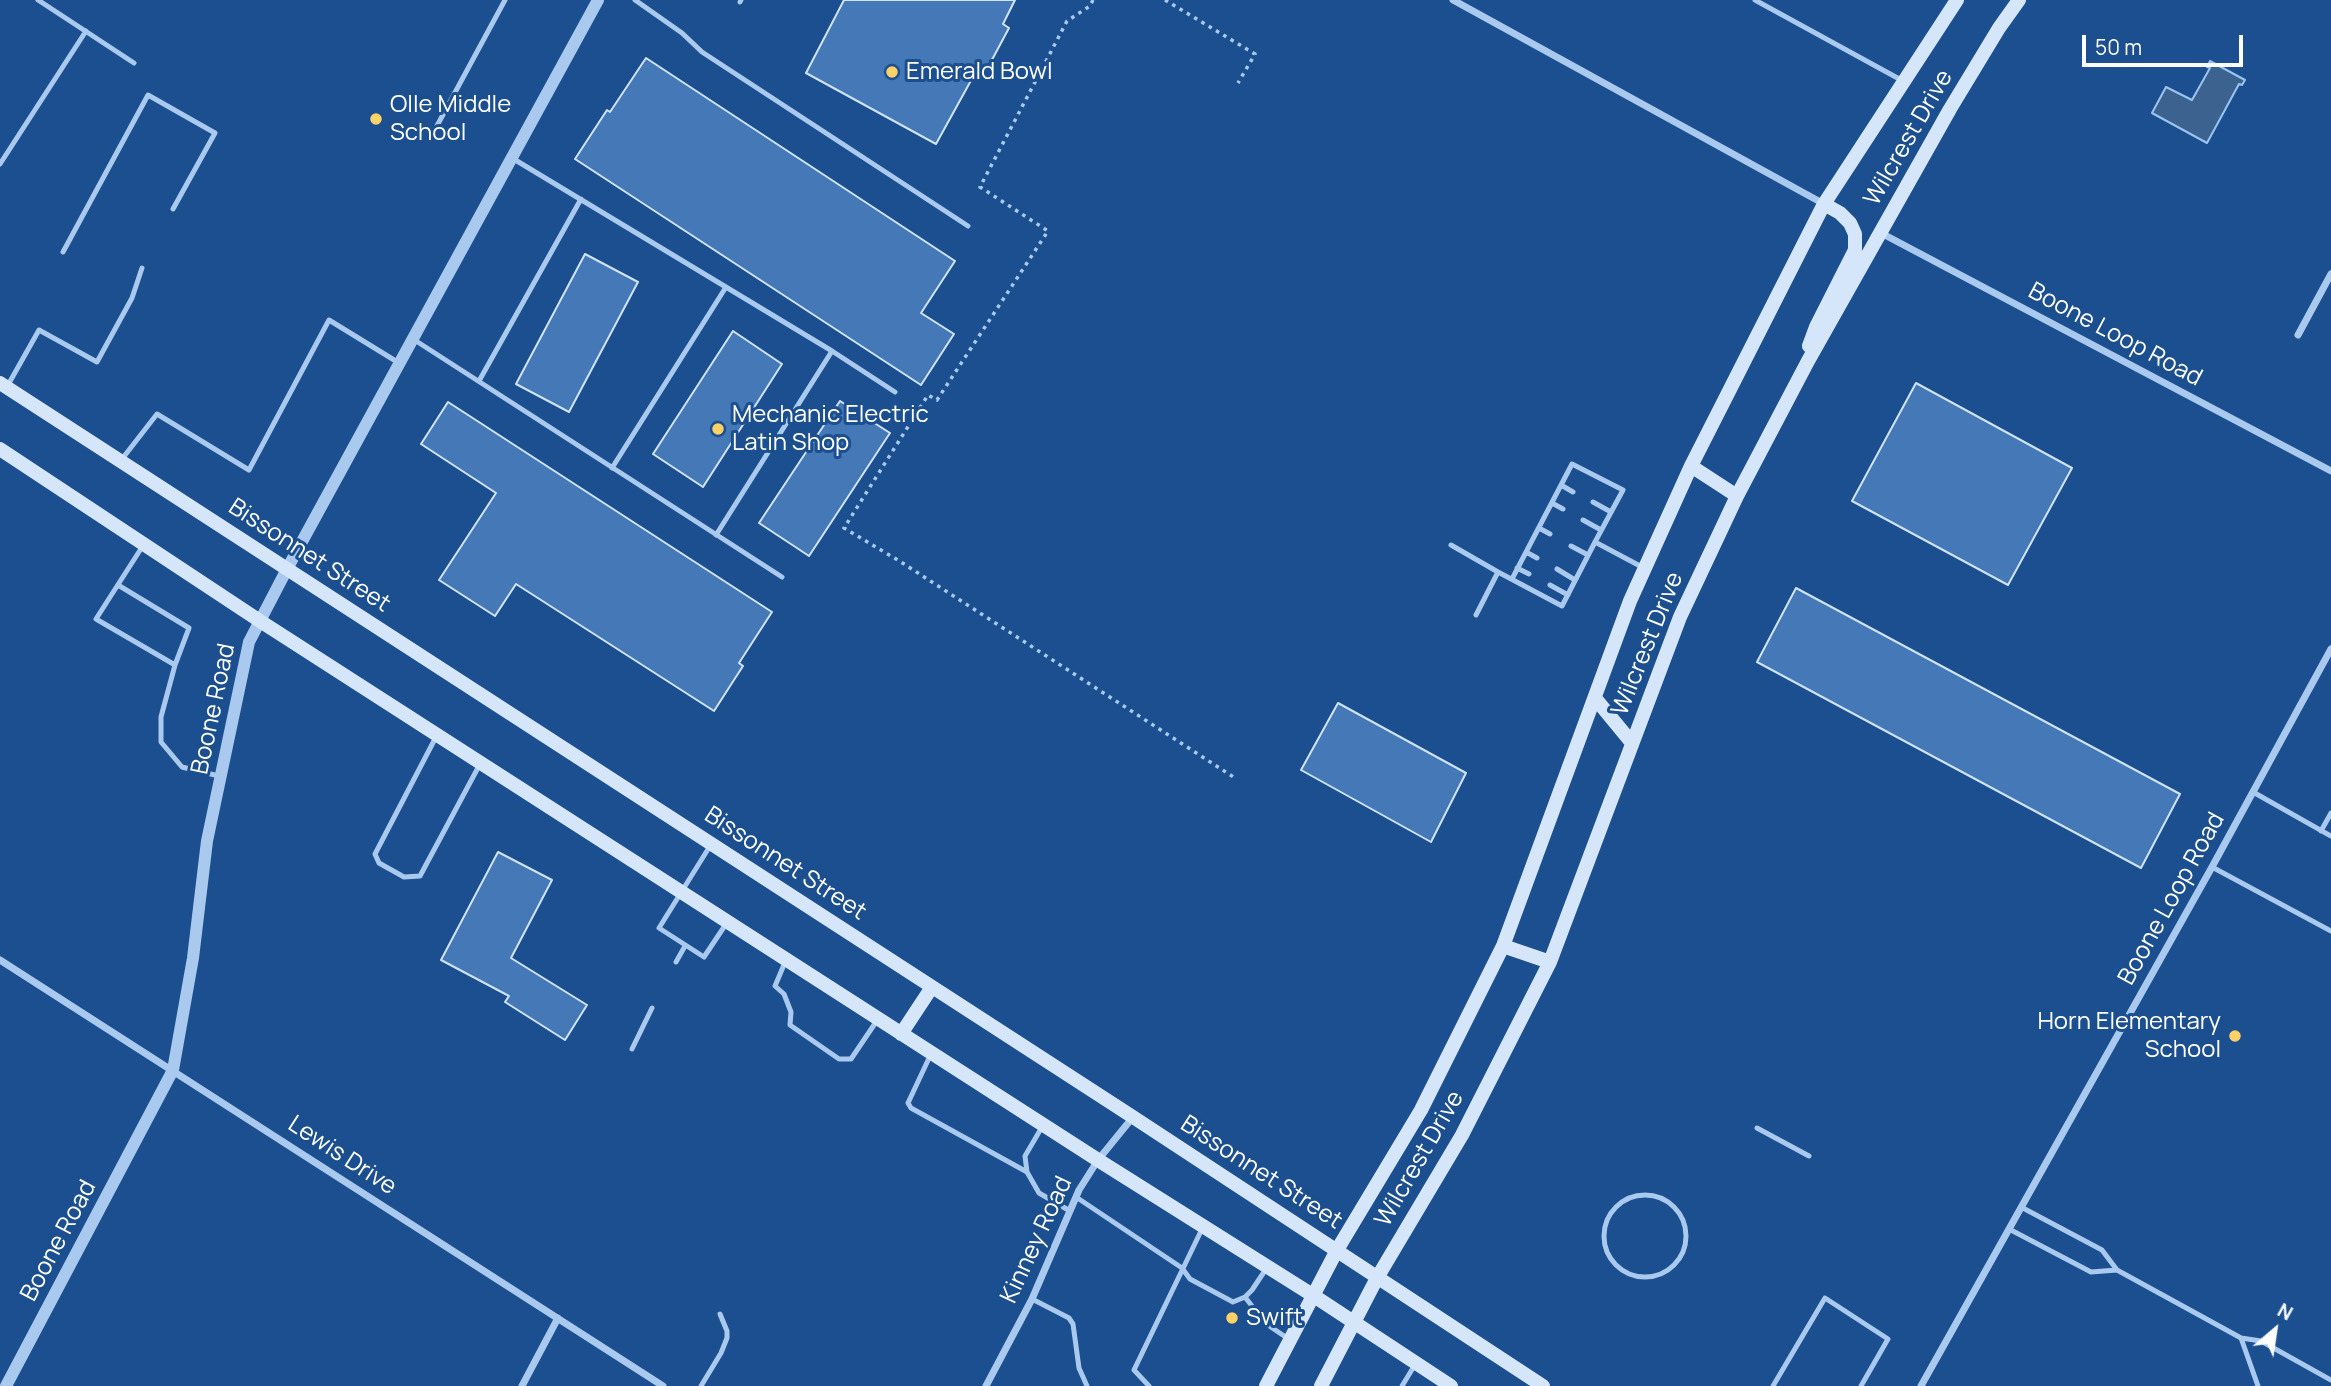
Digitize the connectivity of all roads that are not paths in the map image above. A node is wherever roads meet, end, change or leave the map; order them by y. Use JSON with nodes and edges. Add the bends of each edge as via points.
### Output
{"nodes":[{"id":1,"x":38,"y":0,"type":"edge"},
{"id":2,"x":505,"y":0,"type":"edge"},
{"id":3,"x":598,"y":0,"type":"edge"},
{"id":4,"x":635,"y":0,"type":"edge"},
{"id":5,"x":1453,"y":0,"type":"edge"},
{"id":6,"x":1755,"y":0,"type":"edge"},
{"id":7,"x":1957,"y":0,"type":"edge"},
{"id":8,"x":2019,"y":0,"type":"edge"},
{"id":9,"x":86,"y":31,"type":"junction"},
{"id":10,"x":134,"y":63,"type":"dead end"},
{"id":11,"x":1903,"y":81,"type":"junction"},
{"id":12,"x":432,"y":135,"type":"dead end"},
{"id":13,"x":512,"y":158,"type":"junction"},
{"id":14,"x":0,"y":164,"type":"edge"},
{"id":15,"x":580,"y":200,"type":"junction"},
{"id":16,"x":1824,"y":204,"type":"junction"},
{"id":17,"x":173,"y":209,"type":"dead end"},
{"id":18,"x":968,"y":226,"type":"dead end"},
{"id":19,"x":1881,"y":233,"type":"junction"},
{"id":20,"x":63,"y":252,"type":"dead end"},
{"id":21,"x":142,"y":268,"type":"dead end"},
{"id":22,"x":2331,"y":274,"type":"edge"},
{"id":23,"x":726,"y":287,"type":"junction"},
{"id":24,"x":2298,"y":335,"type":"dead end"},
{"id":25,"x":413,"y":339,"type":"junction"},
{"id":26,"x":832,"y":351,"type":"junction"},
{"id":27,"x":1808,"y":361,"type":"junction"},
{"id":28,"x":399,"y":363,"type":"junction"},
{"id":29,"x":479,"y":382,"type":"junction"},
{"id":30,"x":3,"y":386,"type":"edge"},
{"id":31,"x":895,"y":392,"type":"dead end"},
{"id":32,"x":0,"y":449,"type":"edge"},
{"id":33,"x":120,"y":461,"type":"junction"},
{"id":34,"x":1691,"y":466,"type":"junction"},
{"id":35,"x":612,"y":468,"type":"junction"},
{"id":36,"x":2331,"y":471,"type":"edge"},
{"id":37,"x":1561,"y":485,"type":"junction"},
{"id":38,"x":1573,"y":492,"type":"dead end"},
{"id":39,"x":1737,"y":496,"type":"junction"},
{"id":40,"x":1593,"y":502,"type":"dead end"},
{"id":41,"x":1552,"y":503,"type":"junction"},
{"id":42,"x":1563,"y":509,"type":"dead end"},
{"id":43,"x":1611,"y":512,"type":"junction"},
{"id":44,"x":1583,"y":520,"type":"dead end"},
{"id":45,"x":1539,"y":528,"type":"junction"},
{"id":46,"x":1601,"y":530,"type":"junction"},
{"id":47,"x":1550,"y":534,"type":"dead end"},
{"id":48,"x":716,"y":535,"type":"junction"},
{"id":49,"x":1595,"y":542,"type":"junction"},
{"id":50,"x":144,"y":544,"type":"junction"},
{"id":51,"x":1451,"y":545,"type":"dead end"},
{"id":52,"x":1571,"y":546,"type":"dead end"},
{"id":53,"x":1526,"y":551,"type":"junction"},
{"id":54,"x":1588,"y":555,"type":"junction"},
{"id":55,"x":1537,"y":558,"type":"dead end"},
{"id":56,"x":1517,"y":568,"type":"junction"},
{"id":57,"x":1645,"y":568,"type":"junction"},
{"id":58,"x":286,"y":569,"type":"junction"},
{"id":59,"x":1557,"y":569,"type":"dead end"},
{"id":60,"x":1498,"y":572,"type":"junction"},
{"id":61,"x":1529,"y":574,"type":"dead end"},
{"id":62,"x":782,"y":578,"type":"dead end"},
{"id":63,"x":1512,"y":579,"type":"junction"},
{"id":64,"x":1575,"y":580,"type":"junction"},
{"id":65,"x":118,"y":585,"type":"junction"},
{"id":66,"x":1549,"y":585,"type":"dead end"},
{"id":67,"x":1568,"y":595,"type":"junction"},
{"id":68,"x":1476,"y":615,"type":"dead end"},
{"id":69,"x":260,"y":621,"type":"junction"},
{"id":70,"x":2331,"y":649,"type":"edge"},
{"id":71,"x":176,"y":665,"type":"junction"},
{"id":72,"x":1595,"y":698,"type":"junction"},
{"id":73,"x":437,"y":735,"type":"junction"},
{"id":74,"x":1632,"y":743,"type":"junction"},
{"id":75,"x":480,"y":763,"type":"junction"},
{"id":76,"x":221,"y":776,"type":"junction"},
{"id":77,"x":2253,"y":792,"type":"junction"},
{"id":78,"x":2331,"y":813,"type":"edge"},
{"id":79,"x":2321,"y":831,"type":"junction"},
{"id":80,"x":2331,"y":836,"type":"edge"},
{"id":81,"x":711,"y":844,"type":"junction"},
{"id":82,"x":2212,"y":867,"type":"junction"},
{"id":83,"x":680,"y":891,"type":"junction"},
{"id":84,"x":727,"y":922,"type":"junction"},
{"id":85,"x":2331,"y":931,"type":"edge"},
{"id":86,"x":685,"y":946,"type":"junction"},
{"id":87,"x":1503,"y":946,"type":"junction"},
{"id":88,"x":786,"y":960,"type":"junction"},
{"id":89,"x":0,"y":961,"type":"edge"},
{"id":90,"x":676,"y":962,"type":"dead end"},
{"id":91,"x":1550,"y":962,"type":"junction"},
{"id":92,"x":932,"y":987,"type":"junction"},
{"id":93,"x":652,"y":1008,"type":"dead end"},
{"id":94,"x":878,"y":1019,"type":"junction"},
{"id":95,"x":901,"y":1034,"type":"junction"},
{"id":96,"x":632,"y":1049,"type":"dead end"},
{"id":97,"x":932,"y":1053,"type":"junction"},
{"id":98,"x":173,"y":1070,"type":"junction"},
{"id":99,"x":1133,"y":1117,"type":"junction"},
{"id":100,"x":1043,"y":1125,"type":"junction"},
{"id":101,"x":1757,"y":1128,"type":"dead end"},
{"id":102,"x":1808,"y":1156,"type":"dead end"},
{"id":103,"x":1098,"y":1160,"type":"junction"},
{"id":104,"x":1027,"y":1172,"type":"junction"},
{"id":105,"x":1076,"y":1197,"type":"junction"},
{"id":106,"x":2021,"y":1207,"type":"junction"},
{"id":107,"x":1070,"y":1211,"type":"junction"},
{"id":108,"x":1203,"y":1226,"type":"junction"},
{"id":109,"x":2009,"y":1229,"type":"junction"},
{"id":110,"x":1337,"y":1250,"type":"junction"},
{"id":111,"x":1268,"y":1267,"type":"junction"},
{"id":112,"x":1182,"y":1268,"type":"junction"},
{"id":113,"x":2116,"y":1270,"type":"junction"},
{"id":114,"x":1657,"y":1275,"type":"joint"},
{"id":115,"x":1377,"y":1278,"type":"junction"},
{"id":116,"x":1314,"y":1296,"type":"junction"},
{"id":117,"x":1245,"y":1297,"type":"junction"},
{"id":118,"x":1032,"y":1299,"type":"junction"},
{"id":119,"x":720,"y":1314,"type":"dead end"},
{"id":120,"x":558,"y":1318,"type":"junction"},
{"id":121,"x":1354,"y":1322,"type":"junction"},
{"id":122,"x":2241,"y":1338,"type":"junction"},
{"id":123,"x":1290,"y":1340,"type":"junction"},
{"id":124,"x":1416,"y":1363,"type":"junction"},
{"id":125,"x":2331,"y":1380,"type":"edge"},
{"id":126,"x":6,"y":1386,"type":"edge"},
{"id":127,"x":522,"y":1386,"type":"edge"},
{"id":128,"x":663,"y":1386,"type":"edge"},
{"id":129,"x":701,"y":1386,"type":"edge"},
{"id":130,"x":986,"y":1386,"type":"edge"},
{"id":131,"x":1087,"y":1386,"type":"edge"},
{"id":132,"x":1149,"y":1386,"type":"edge"},
{"id":133,"x":1266,"y":1386,"type":"edge"},
{"id":134,"x":1321,"y":1386,"type":"edge"},
{"id":135,"x":1402,"y":1386,"type":"edge"},
{"id":136,"x":1451,"y":1386,"type":"edge"},
{"id":137,"x":1543,"y":1386,"type":"edge"},
{"id":138,"x":1773,"y":1386,"type":"edge"},
{"id":139,"x":1861,"y":1386,"type":"edge"},
{"id":140,"x":1921,"y":1386,"type":"edge"},
{"id":141,"x":2258,"y":1386,"type":"edge"}],
"edges":[{"from":1,"to":9,"type":"lane"},
{"from":2,"to":12,"type":"lane"},
{"from":3,"to":13,"type":"street","name":"Boone Road"},
{"from":4,"to":18,"type":"lane","via":[[702,52]]},
{"from":5,"to":16,"type":"street"},
{"from":6,"to":11,"type":"lane"},
{"from":7,"to":11,"type":"main road","name":"Wilcrest Drive"},
{"from":8,"to":19,"type":"main road","name":"Wilcrest Drive"},
{"from":9,"to":10,"type":"lane"},
{"from":9,"to":14,"type":"lane"},
{"from":11,"to":16,"type":"main road","name":"Wilcrest Drive"},
{"from":13,"to":15,"type":"lane"},
{"from":13,"to":25,"type":"street","name":"Boone Road"},
{"from":15,"to":23,"type":"lane"},
{"from":15,"to":29,"type":"lane"},
{"from":16,"to":27,"type":"main road","via":[[1850,223],[1856,234],[1855,250],[1816,327]]},
{"from":16,"to":34,"type":"main road","name":"Wilcrest Drive"},
{"from":17,"to":20,"type":"lane","via":[[215,133],[148,95]]},
{"from":19,"to":27,"type":"main road","name":"Wilcrest Drive"},
{"from":19,"to":36,"type":"street","name":"Boone Loop Road"},
{"from":21,"to":30,"type":"lane","via":[[132,298],[97,362],[39,330]]},
{"from":22,"to":24,"type":"street"},
{"from":23,"to":26,"type":"lane"},
{"from":23,"to":35,"type":"lane"},
{"from":25,"to":28,"type":"street","name":"Boone Road"},
{"from":25,"to":29,"type":"lane"},
{"from":26,"to":31,"type":"lane"},
{"from":26,"to":48,"type":"lane"},
{"from":27,"to":39,"type":"main road","name":"Wilcrest Drive"},
{"from":28,"to":33,"type":"lane","via":[[329,320],[249,470],[156,414]]},
{"from":28,"to":58,"type":"street","name":"Boone Road"},
{"from":29,"to":35,"type":"lane"},
{"from":30,"to":33,"type":"main road","name":"Bissonnet Street"},
{"from":32,"to":50,"type":"main road"},
{"from":33,"to":58,"type":"main road","name":"Bissonnet Street"},
{"from":34,"to":39,"type":"main road"},
{"from":34,"to":57,"type":"main road","name":"Wilcrest Drive"},
{"from":35,"to":48,"type":"lane"},
{"from":37,"to":38,"type":"lane"},
{"from":37,"to":41,"type":"lane"},
{"from":37,"to":43,"type":"lane","via":[[1572,464],[1623,490]]},
{"from":39,"to":74,"type":"main road","name":"Wilcrest Drive","via":[[1680,617]]},
{"from":40,"to":43,"type":"lane"},
{"from":41,"to":42,"type":"lane"},
{"from":41,"to":45,"type":"lane"},
{"from":43,"to":46,"type":"lane"},
{"from":44,"to":46,"type":"lane"},
{"from":45,"to":47,"type":"lane"},
{"from":45,"to":53,"type":"lane"},
{"from":46,"to":49,"type":"lane"},
{"from":48,"to":62,"type":"lane"},
{"from":49,"to":54,"type":"lane"},
{"from":49,"to":57,"type":"lane"},
{"from":50,"to":65,"type":"lane"},
{"from":50,"to":69,"type":"main road"},
{"from":51,"to":60,"type":"lane"},
{"from":52,"to":54,"type":"lane"},
{"from":53,"to":55,"type":"lane"},
{"from":53,"to":56,"type":"lane"},
{"from":54,"to":64,"type":"lane"},
{"from":56,"to":61,"type":"lane"},
{"from":56,"to":63,"type":"lane"},
{"from":57,"to":72,"type":"main road","name":"Wilcrest Drive"},
{"from":58,"to":69,"type":"street","name":"Boone Road"},
{"from":58,"to":81,"type":"main road","name":"Bissonnet Street"},
{"from":59,"to":64,"type":"lane"},
{"from":60,"to":63,"type":"lane"},
{"from":60,"to":68,"type":"lane"},
{"from":63,"to":67,"type":"lane","via":[[1562,606]]},
{"from":64,"to":67,"type":"lane"},
{"from":65,"to":71,"type":"lane","via":[[189,628]]},
{"from":65,"to":71,"type":"lane","via":[[96,619]]},
{"from":66,"to":67,"type":"lane"},
{"from":69,"to":73,"type":"main road"},
{"from":69,"to":76,"type":"street","name":"Boone Road","via":[[249,642]]},
{"from":70,"to":77,"type":"street","name":"Boone Loop Road"},
{"from":71,"to":76,"type":"lane","via":[[161,717],[161,742],[183,767]]},
{"from":72,"to":74,"type":"main road"},
{"from":72,"to":87,"type":"main road","name":"Wilcrest Drive"},
{"from":73,"to":75,"type":"main road"},
{"from":73,"to":75,"type":"lane","via":[[375,854],[379,863],[404,877],[420,876]]},
{"from":74,"to":91,"type":"main road","name":"Wilcrest Drive"},
{"from":75,"to":83,"type":"main road"},
{"from":76,"to":98,"type":"street","name":"Boone Road"},
{"from":77,"to":79,"type":"lane"},
{"from":77,"to":82,"type":"street","name":"Boone Loop Road"},
{"from":78,"to":79,"type":"lane"},
{"from":79,"to":80,"type":"lane"},
{"from":81,"to":83,"type":"lane"},
{"from":81,"to":92,"type":"main road","name":"Bissonnet Street"},
{"from":82,"to":85,"type":"lane"},
{"from":82,"to":106,"type":"street","name":"Boone Loop Road"},
{"from":83,"to":84,"type":"main road"},
{"from":83,"to":86,"type":"lane","via":[[659,928]]},
{"from":84,"to":86,"type":"lane","via":[[704,957]]},
{"from":84,"to":88,"type":"main road"},
{"from":86,"to":90,"type":"lane"},
{"from":87,"to":91,"type":"main road"},
{"from":87,"to":110,"type":"main road","name":"Wilcrest Drive","via":[[1421,1110]]},
{"from":88,"to":94,"type":"main road"},
{"from":88,"to":94,"type":"lane","via":[[775,986],[791,1012],[790,1025],[839,1059],[852,1059]]},
{"from":89,"to":98,"type":"street","name":"Lewis Drive"},
{"from":91,"to":115,"type":"main road","name":"Wilcrest Drive","via":[[1462,1135]]},
{"from":92,"to":95,"type":"main road"},
{"from":92,"to":99,"type":"main road","name":"Bissonnet Street"},
{"from":93,"to":96,"type":"lane"},
{"from":94,"to":95,"type":"main road"},
{"from":95,"to":97,"type":"main road"},
{"from":97,"to":100,"type":"main road"},
{"from":97,"to":104,"type":"lane","via":[[908,1103]]},
{"from":98,"to":120,"type":"street","name":"Lewis Drive"},
{"from":98,"to":126,"type":"street","name":"Boone Road"},
{"from":99,"to":103,"type":"street","name":"Kinney Road"},
{"from":99,"to":110,"type":"main road","name":"Bissonnet Street"},
{"from":100,"to":103,"type":"main road"},
{"from":100,"to":104,"type":"lane","via":[[1025,1156]]},
{"from":101,"to":102,"type":"lane"},
{"from":103,"to":105,"type":"street","name":"Kinney Road"},
{"from":103,"to":108,"type":"main road"},
{"from":104,"to":107,"type":"lane","via":[[1040,1193]]},
{"from":105,"to":107,"type":"street","name":"Kinney Road"},
{"from":105,"to":112,"type":"lane"},
{"from":106,"to":109,"type":"street","name":"Boone Loop Road"},
{"from":106,"to":113,"type":"lane","via":[[2102,1250]]},
{"from":107,"to":118,"type":"street","name":"Kinney Road"},
{"from":108,"to":111,"type":"main road"},
{"from":108,"to":112,"type":"lane"},
{"from":109,"to":113,"type":"lane","via":[[2091,1272]]},
{"from":109,"to":140,"type":"street","name":"Boone Loop Road"},
{"from":110,"to":115,"type":"main road","name":"Bissonnet Street"},
{"from":110,"to":116,"type":"main road","name":"Wilcrest Drive"},
{"from":111,"to":116,"type":"main road"},
{"from":111,"to":117,"type":"lane"},
{"from":112,"to":117,"type":"lane","via":[[1190,1279],[1233,1302]]},
{"from":112,"to":132,"type":"lane","via":[[1134,1370]]},
{"from":113,"to":122,"type":"lane"},
{"from":114,"to":114,"type":"lane","via":[[1629,1274],[1609,1256],[1604,1243],[1608,1216],[1617,1206],[1641,1195],[1654,1196],[1676,1209],[1686,1234],[1679,1259]]},
{"from":115,"to":121,"type":"main road","name":"Wilcrest Drive"},
{"from":115,"to":137,"type":"main road","name":"Bissonnet Street"},
{"from":116,"to":121,"type":"main road"},
{"from":116,"to":123,"type":"main road","name":"Wilcrest Drive"},
{"from":117,"to":123,"type":"lane","via":[[1265,1323]]},
{"from":118,"to":130,"type":"street","name":"Kinney Road"},
{"from":118,"to":131,"type":"lane","via":[[1069,1318]]},
{"from":119,"to":129,"type":"lane","via":[[727,1338]]},
{"from":120,"to":127,"type":"street"},
{"from":120,"to":128,"type":"street","name":"Lewis Drive"},
{"from":121,"to":124,"type":"main road"},
{"from":121,"to":134,"type":"main road","name":"Wilcrest Drive"},
{"from":122,"to":125,"type":"lane","via":[[2260,1341]]},
{"from":122,"to":141,"type":"lane"},
{"from":123,"to":133,"type":"main road","name":"Wilcrest Drive"},
{"from":124,"to":135,"type":"lane"},
{"from":124,"to":136,"type":"main road"},
{"from":138,"to":139,"type":"lane","via":[[1825,1298],[1888,1339]]}]}
